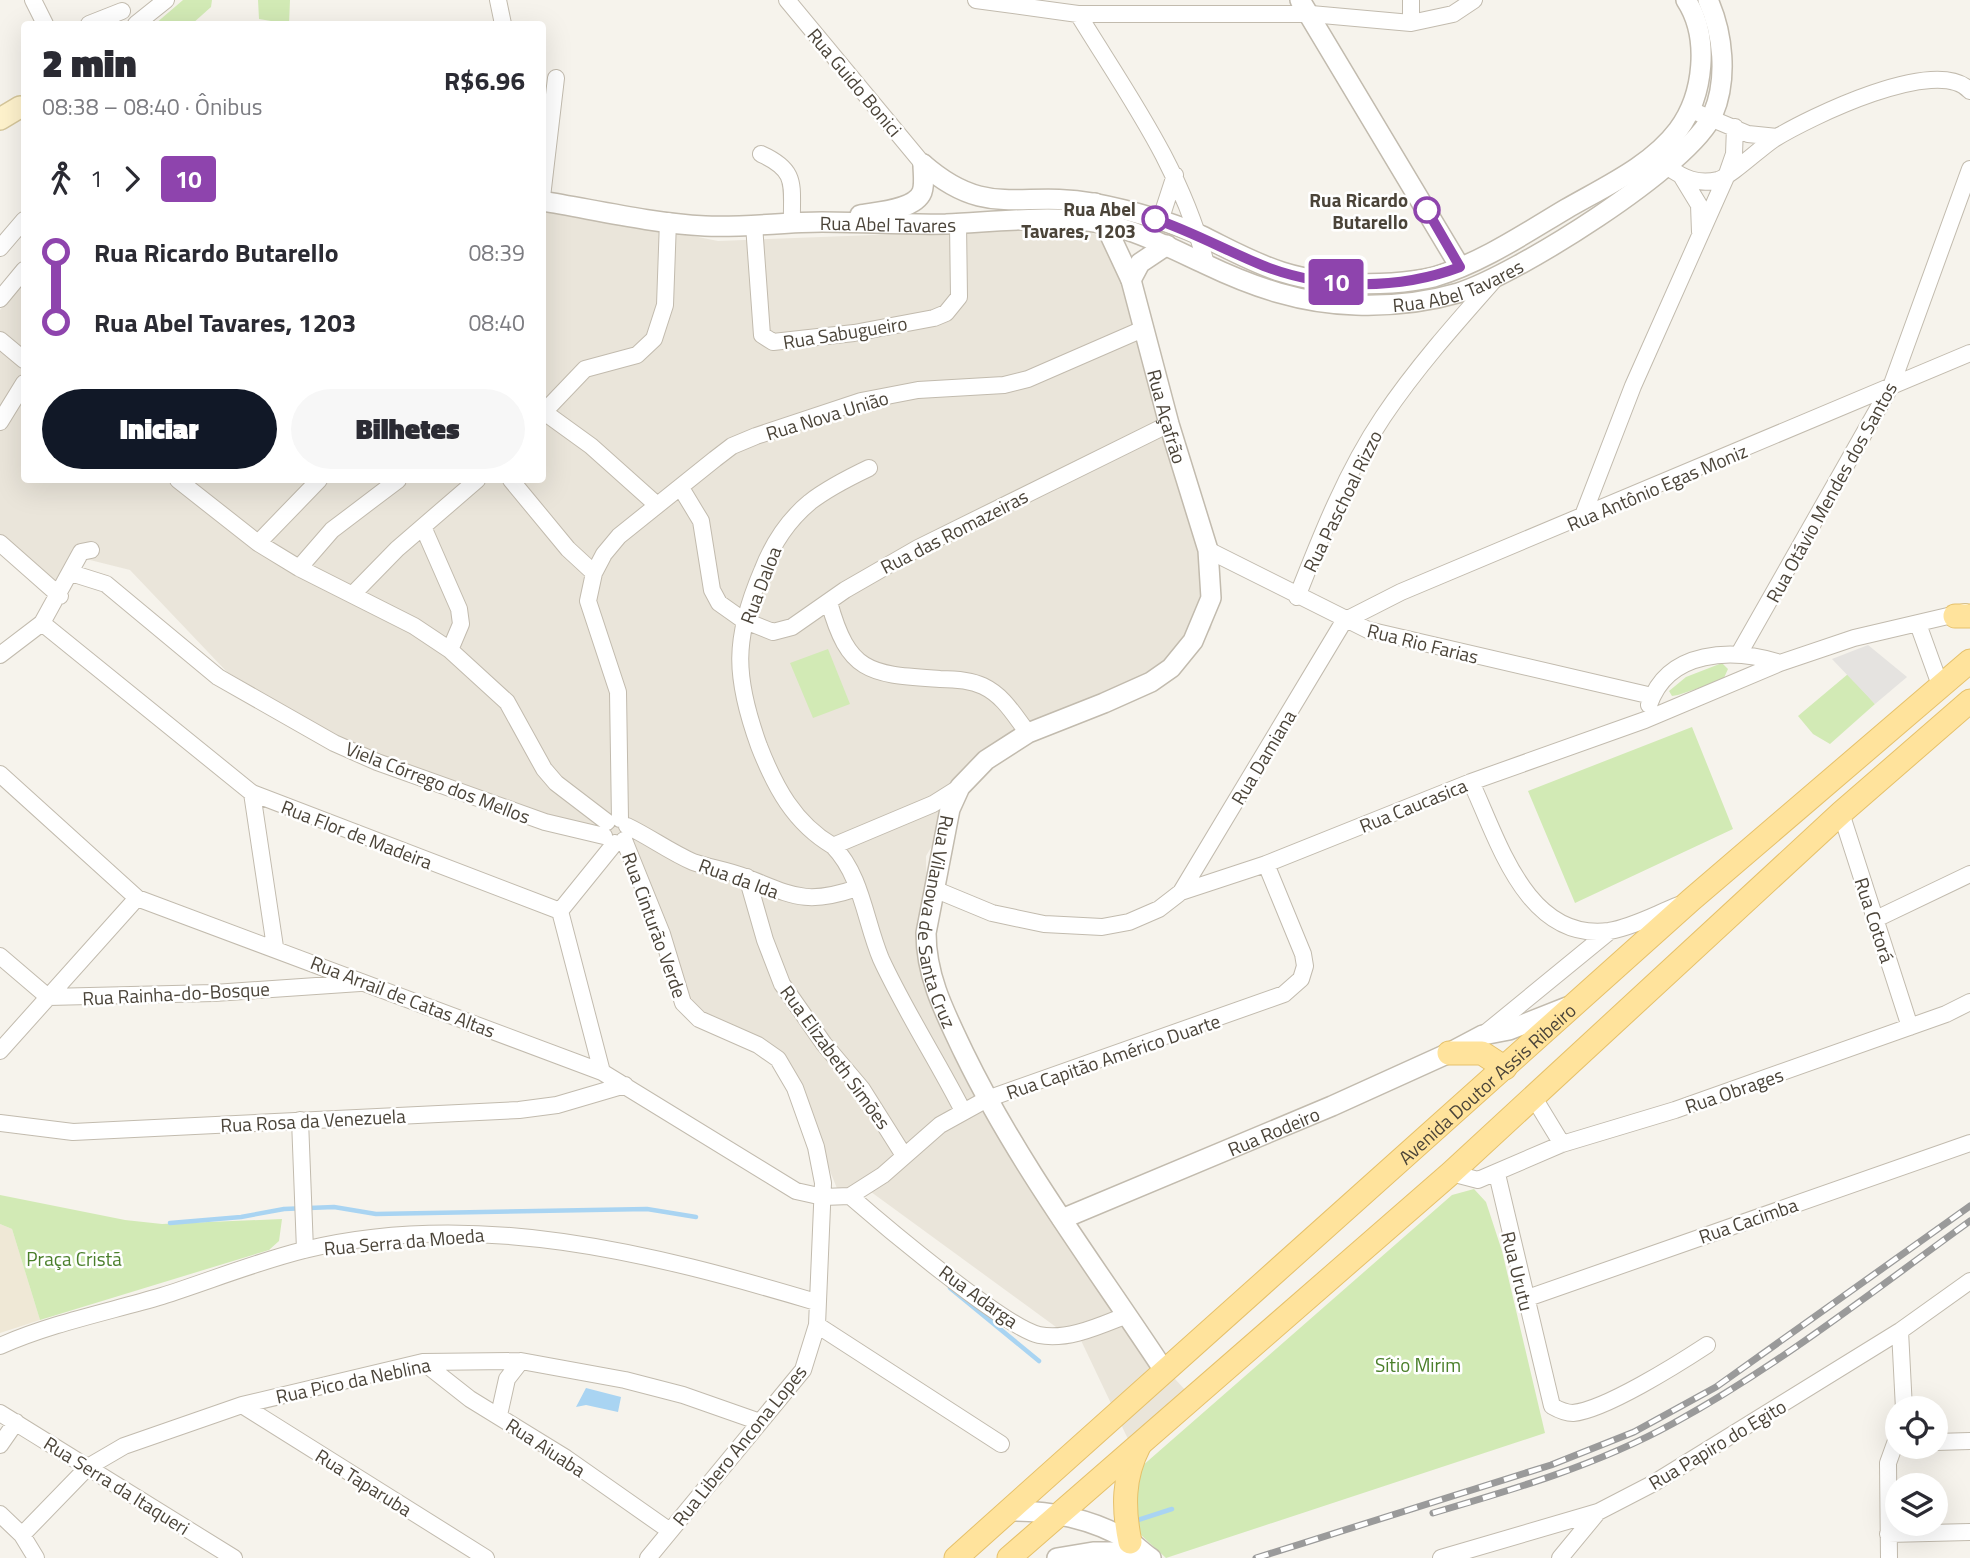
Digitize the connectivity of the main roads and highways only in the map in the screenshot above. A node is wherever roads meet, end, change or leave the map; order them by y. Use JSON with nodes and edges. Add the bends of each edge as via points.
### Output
{"nodes":[{"id":1,"x":15,"y":107,"type":"edge"},
{"id":2,"x":0,"y":119,"type":"edge"},
{"id":3,"x":1970,"y":661,"type":"edge"},
{"id":4,"x":1970,"y":701,"type":"edge"},
{"id":5,"x":1450,"y":1053,"type":"road end"},
{"id":6,"x":1505,"y":1068,"type":"junction"},
{"id":7,"x":1165,"y":1372,"type":"junction"},
{"id":8,"x":1217,"y":1374,"type":"junction"},
{"id":9,"x":1143,"y":1439,"type":"junction"},
{"id":10,"x":1141,"y":1550,"type":"edge"},
{"id":11,"x":956,"y":1558,"type":"edge"},
{"id":12,"x":1009,"y":1558,"type":"edge"}],
"edges":[{"from":1,"to":2,"type":"main road"},
{"from":3,"to":6,"type":"main road","name":"Avenida Doutor Assis Ribeiro","via":[[1691,900]]},
{"from":4,"to":8,"type":"main road","via":[[1841,813],[1451,1173]]},
{"from":5,"to":6,"type":"main road","via":[[1482,1053]]},
{"from":6,"to":7,"type":"main road","name":"Avenida Doutor Assis Ribeiro"},
{"from":7,"to":8,"type":"main road","via":[[1187,1381]]},
{"from":7,"to":11,"type":"main road","name":"Avenida Doutor Assis Ribeiro"},
{"from":8,"to":9,"type":"main road"},
{"from":9,"to":10,"type":"main road","via":[[1125,1491]]},
{"from":9,"to":12,"type":"main road"}]}
